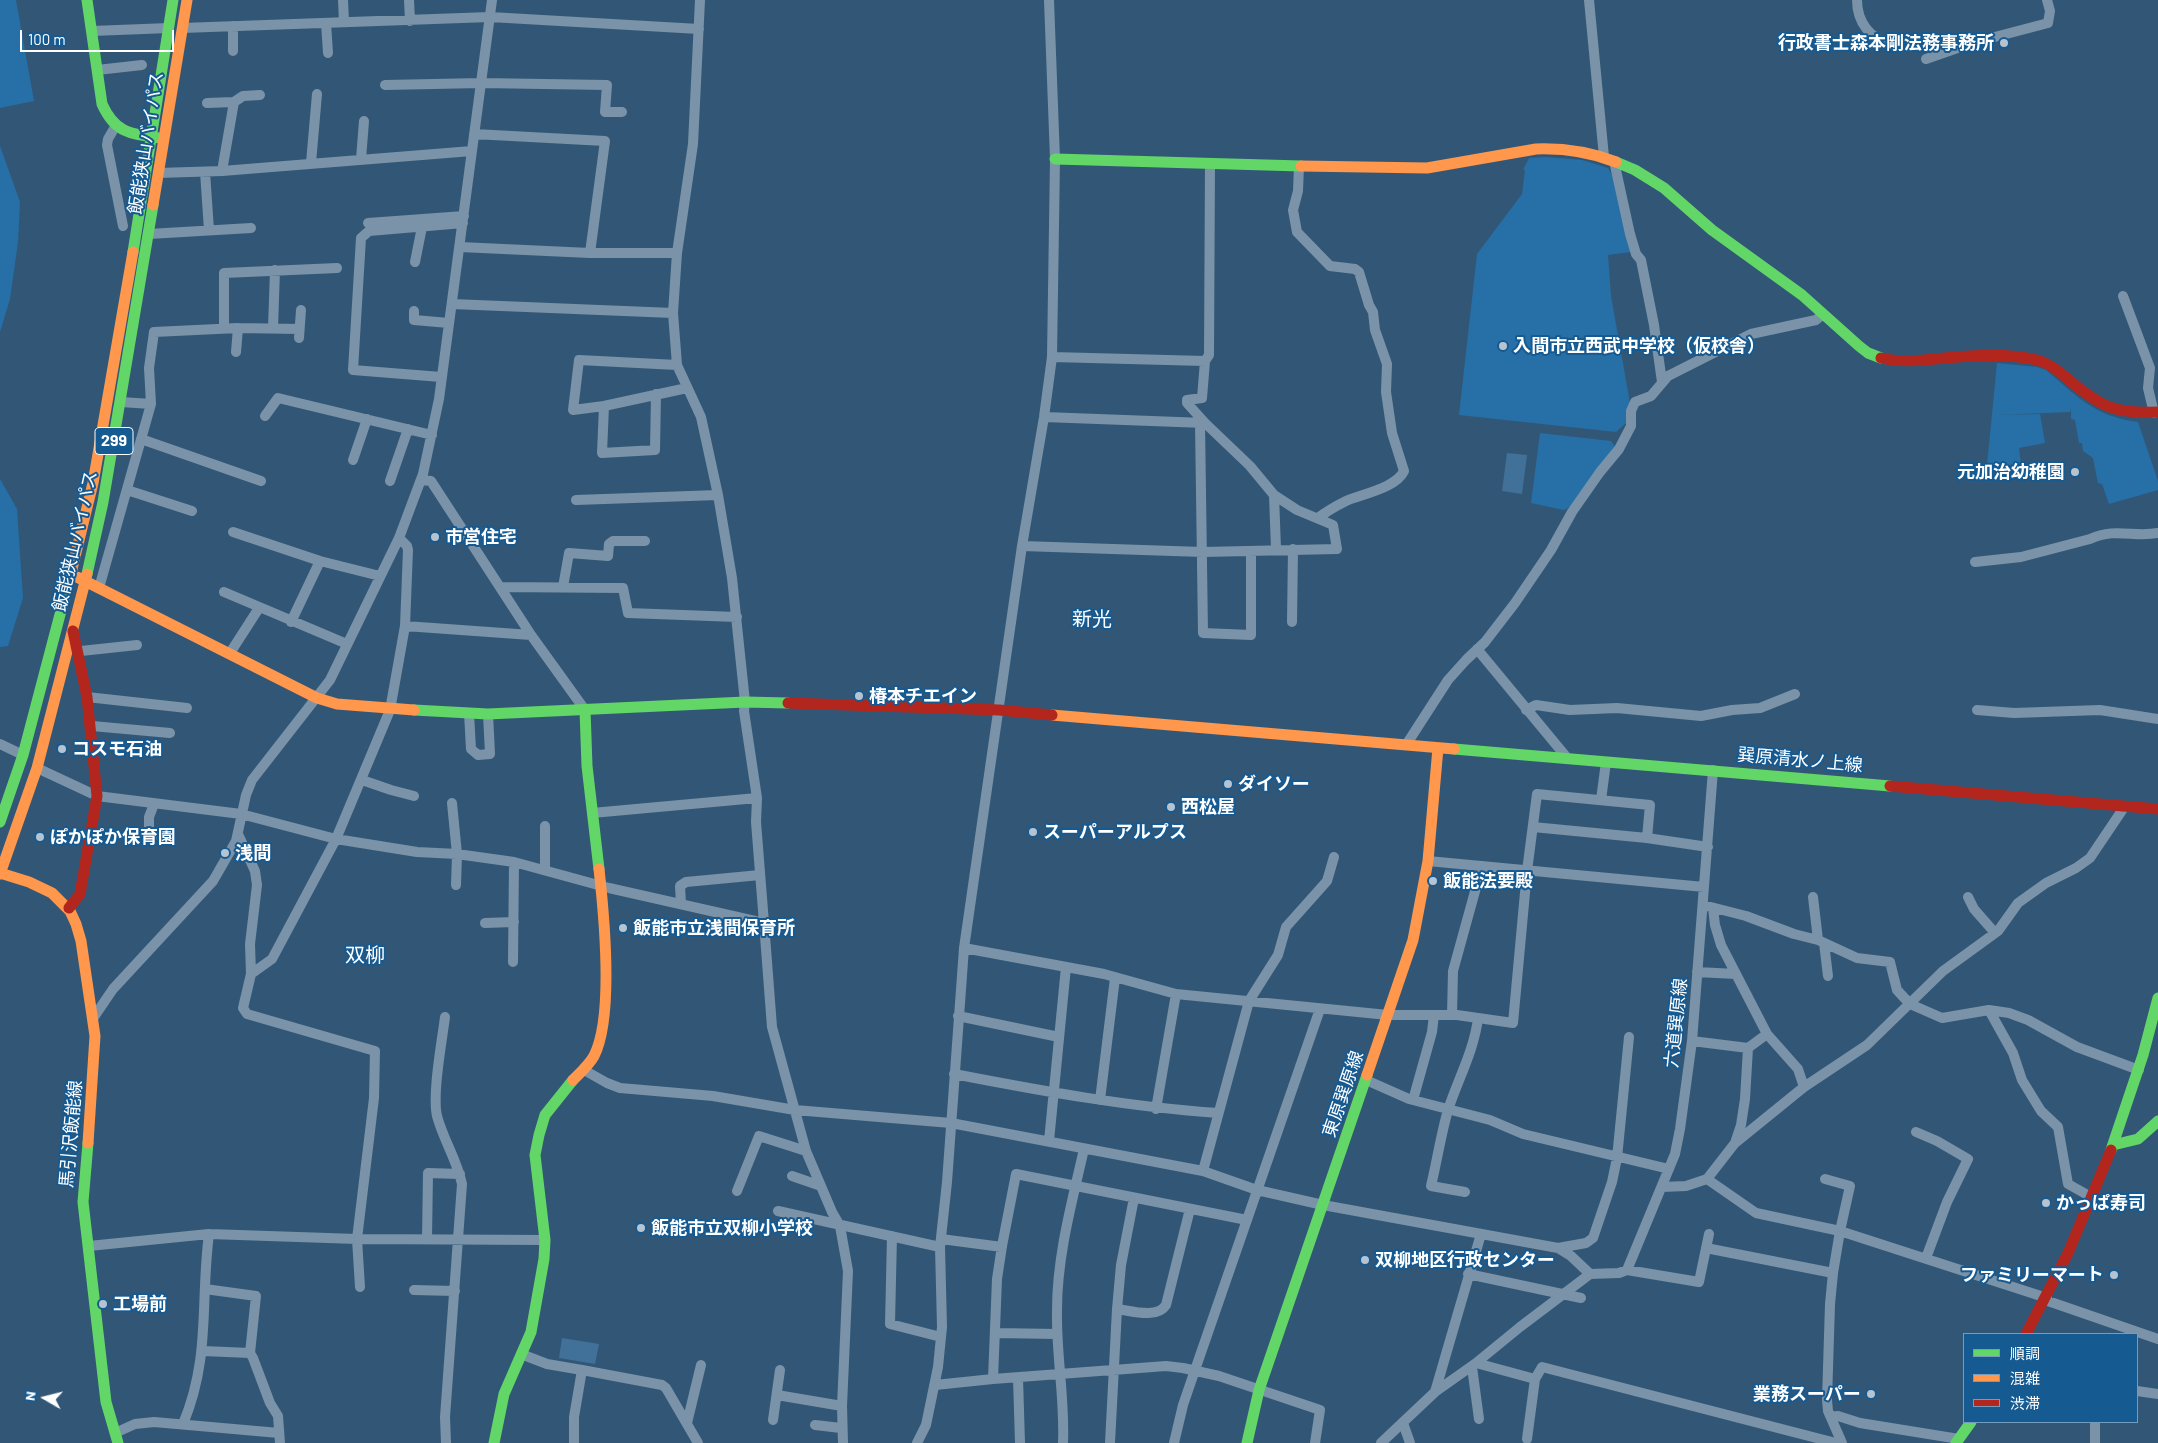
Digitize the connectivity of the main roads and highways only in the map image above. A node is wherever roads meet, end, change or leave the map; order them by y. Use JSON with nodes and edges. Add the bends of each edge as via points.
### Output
{"nodes":[{"id":1,"x":88,"y":0,"type":"edge"},
{"id":2,"x":173,"y":0,"type":"edge"},
{"id":3,"x":187,"y":0,"type":"edge"},
{"id":4,"x":150,"y":137,"type":"junction"},
{"id":5,"x":163,"y":138,"type":"junction"},
{"id":6,"x":1055,"y":159,"type":"road end"},
{"id":7,"x":2156,"y":412,"type":"edge"},
{"id":8,"x":72,"y":574,"type":"junction"},
{"id":9,"x":86,"y":581,"type":"junction"},
{"id":10,"x":72,"y":629,"type":"junction"},
{"id":11,"x":585,"y":710,"type":"junction"},
{"id":12,"x":1438,"y":748,"type":"junction"},
{"id":13,"x":2158,"y":809,"type":"edge"},
{"id":14,"x":0,"y":822,"type":"edge"},
{"id":15,"x":0,"y":873,"type":"edge"},
{"id":16,"x":69,"y":908,"type":"junction"},
{"id":17,"x":2158,"y":998,"type":"edge"},
{"id":18,"x":2158,"y":1121,"type":"edge"},
{"id":19,"x":2113,"y":1145,"type":"junction"},
{"id":20,"x":2027,"y":1333,"type":"edge"},
{"id":21,"x":1970,"y":1423,"type":"edge"},
{"id":22,"x":117,"y":1438,"type":"edge"},
{"id":23,"x":1957,"y":1441,"type":"edge"},
{"id":24,"x":494,"y":1443,"type":"edge"},
{"id":25,"x":1247,"y":1443,"type":"edge"}],
"edges":[{"from":1,"to":4,"type":"main road","via":[[106,114],[123,132]]},
{"from":2,"to":4,"type":"main road","name":"飯能狭山バイパス","number":"299"},
{"from":3,"to":5,"type":"main road","name":"飯能狭山バイパス","number":"299"},
{"from":4,"to":5,"type":"main road"},
{"from":4,"to":8,"type":"main road","name":"飯能狭山バイパス","number":"299","via":[[120,334],[93,483]]},
{"from":5,"to":9,"type":"main road","name":"飯能狭山バイパス","number":"299","via":[[121,402]]},
{"from":6,"to":7,"type":"main road","via":[[1427,168],[1550,148],[1584,152],[1640,173],[1663,188],[1718,234],[1801,294],[1859,347],[1879,358],[1908,362],[1988,357],[2037,360],[2048,364],[2108,408],[2133,414]]},
{"from":8,"to":9,"type":"main road","name":"巽原清水ノ上線"},
{"from":8,"to":14,"type":"main road","name":"飯能狭山バイパス","number":"299","via":[[23,755]]},
{"from":9,"to":10,"type":"main road","name":"飯能狭山バイパス","number":"299"},
{"from":9,"to":11,"type":"main road","name":"巽原清水ノ上線","via":[[317,698],[337,704],[488,714]]},
{"from":10,"to":15,"type":"main road","name":"飯能狭山バイパス","number":"299","via":[[37,768]]},
{"from":10,"to":16,"type":"main road","via":[[92,726],[97,796],[80,894]]},
{"from":11,"to":12,"type":"main road","name":"巽原清水ノ上線","via":[[745,702],[999,710]]},
{"from":11,"to":24,"type":"main road","via":[[601,885],[605,972],[603,1021],[593,1058],[545,1115],[539,1135],[535,1155],[545,1240],[538,1298],[530,1332],[504,1394]]},
{"from":12,"to":13,"type":"main road","name":"巽原清水ノ上線"},
{"from":12,"to":25,"type":"main road","name":"東原巽原線","via":[[1428,861],[1413,940],[1260,1390]]},
{"from":15,"to":16,"type":"main road","name":"馬引沢飯能線","via":[[48,890]]},
{"from":16,"to":22,"type":"main road","name":"馬引沢飯能線","via":[[81,940],[94,1017],[95,1061],[83,1202],[106,1402]]},
{"from":17,"to":19,"type":"main road","via":[[2139,1070]]},
{"from":18,"to":19,"type":"main road","via":[[2136,1140]]},
{"from":19,"to":20,"type":"main road","via":[[2093,1198]]},
{"from":21,"to":23,"type":"main road"}]}
